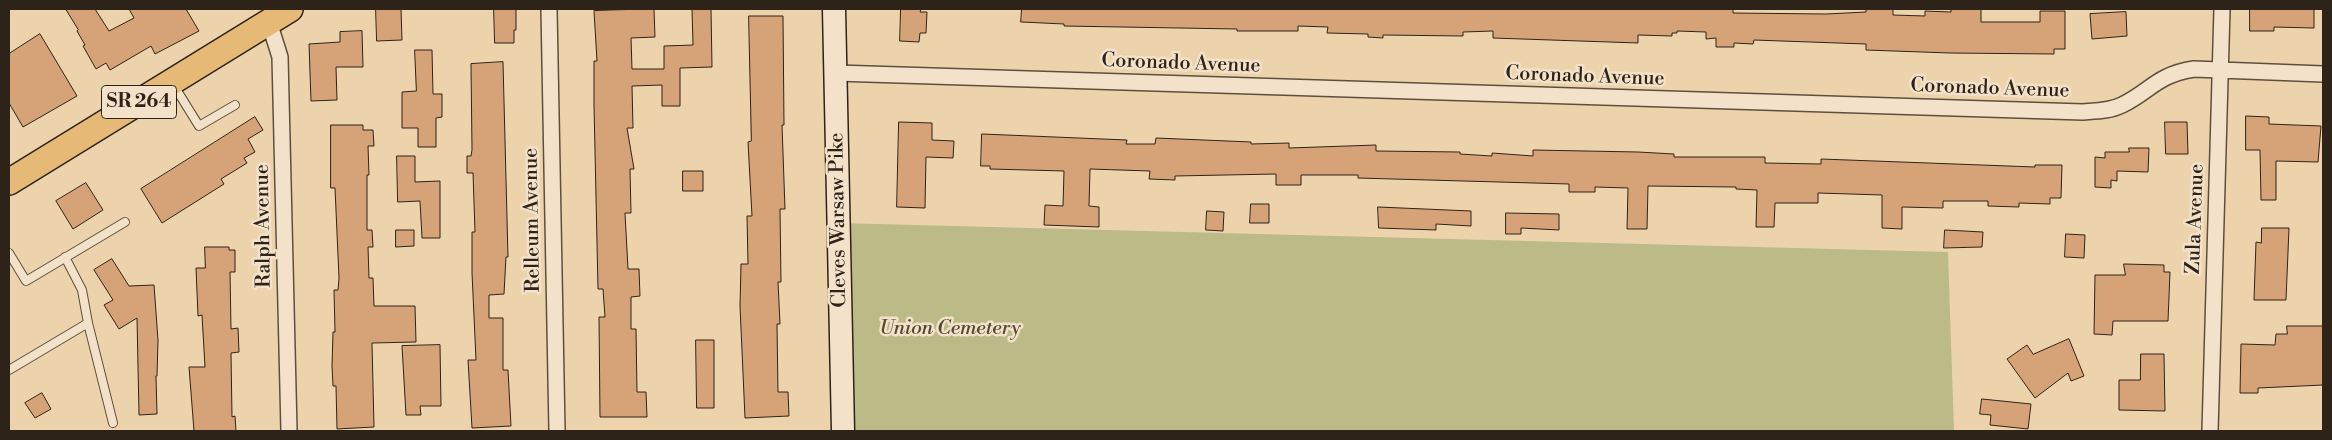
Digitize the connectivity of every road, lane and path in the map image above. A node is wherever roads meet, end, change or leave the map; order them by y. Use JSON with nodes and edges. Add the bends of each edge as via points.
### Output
{"nodes":[{"id":1,"x":290,"y":9,"type":"edge"},
{"id":2,"x":549,"y":9,"type":"edge"},
{"id":3,"x":834,"y":9,"type":"edge"},
{"id":4,"x":2222,"y":9,"type":"edge"},
{"id":5,"x":269,"y":22,"type":"junction"},
{"id":6,"x":2220,"y":71,"type":"junction"},
{"id":7,"x":836,"y":73,"type":"junction"},
{"id":8,"x":2323,"y":74,"type":"edge"},
{"id":9,"x":172,"y":82,"type":"junction"},
{"id":10,"x":235,"y":105,"type":"dead end"},
{"id":11,"x":9,"y":182,"type":"edge"},
{"id":12,"x":125,"y":222,"type":"dead end"},
{"id":13,"x":9,"y":254,"type":"edge"},
{"id":14,"x":66,"y":257,"type":"junction"},
{"id":15,"x":88,"y":323,"type":"junction"},
{"id":16,"x":9,"y":370,"type":"edge"},
{"id":17,"x":113,"y":423,"type":"dead end"},
{"id":18,"x":289,"y":431,"type":"edge"},
{"id":19,"x":558,"y":431,"type":"edge"},
{"id":20,"x":843,"y":431,"type":"edge"},
{"id":21,"x":2210,"y":431,"type":"edge"}],
"edges":[{"from":1,"to":5,"type":"main road","number":"SR 264"},
{"from":2,"to":19,"type":"street","name":"Relleum Avenue"},
{"from":3,"to":7,"type":"street","name":"Cleves Warsaw Pike"},
{"from":4,"to":6,"type":"street","name":"Zula Avenue"},
{"from":5,"to":9,"type":"main road","number":"SR 264"},
{"from":5,"to":18,"type":"street","name":"Ralph Avenue","via":[[280,56]]},
{"from":6,"to":7,"type":"street","name":"Coronado Avenue","via":[[2194,69],[2176,72],[2121,105],[2083,112]]},
{"from":6,"to":8,"type":"street","name":"Coronado Avenue"},
{"from":6,"to":21,"type":"street","name":"Zula Avenue"},
{"from":7,"to":20,"type":"street","name":"Cleves Warsaw Pike"},
{"from":9,"to":10,"type":"lane","via":[[199,126]]},
{"from":9,"to":11,"type":"main road","number":"SR 264"},
{"from":12,"to":14,"type":"lane"},
{"from":13,"to":14,"type":"lane","via":[[26,281]]},
{"from":14,"to":15,"type":"lane","via":[[82,290]]},
{"from":15,"to":16,"type":"lane"},
{"from":15,"to":17,"type":"lane"}]}
